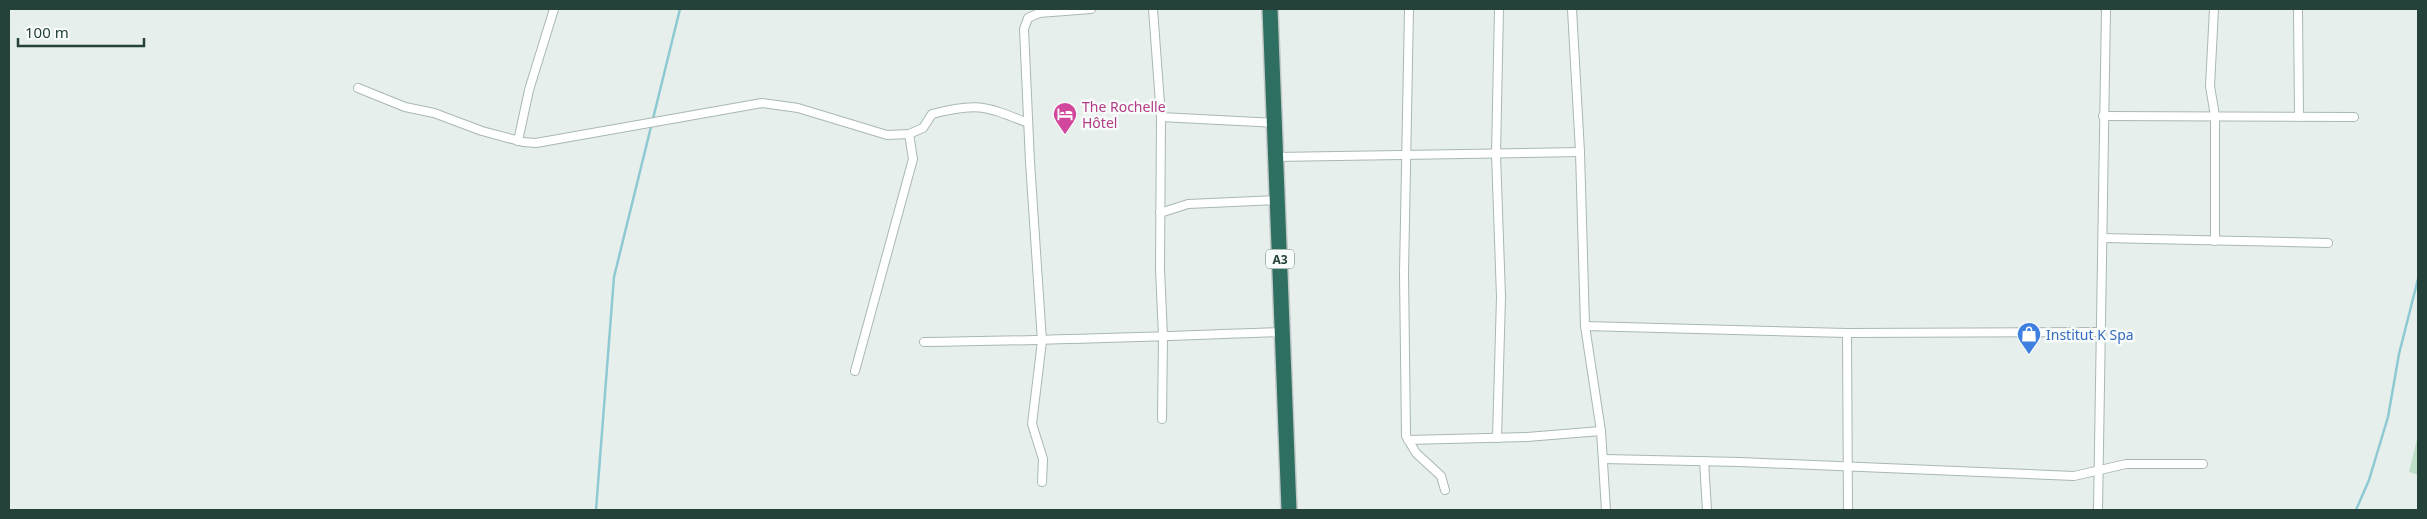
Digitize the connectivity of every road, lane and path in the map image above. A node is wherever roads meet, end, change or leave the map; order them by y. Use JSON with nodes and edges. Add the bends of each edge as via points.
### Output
{"nodes":[{"id":1,"x":554,"y":9,"type":"edge"},
{"id":2,"x":1091,"y":9,"type":"edge"},
{"id":3,"x":1153,"y":9,"type":"edge"},
{"id":4,"x":1270,"y":9,"type":"edge"},
{"id":5,"x":1409,"y":9,"type":"edge"},
{"id":6,"x":1499,"y":9,"type":"edge"},
{"id":7,"x":1572,"y":9,"type":"edge"},
{"id":8,"x":2106,"y":9,"type":"edge"},
{"id":9,"x":2214,"y":9,"type":"edge"},
{"id":10,"x":2298,"y":9,"type":"edge"},
{"id":11,"x":358,"y":88,"type":"dead end"},
{"id":12,"x":2103,"y":116,"type":"junction"},
{"id":13,"x":2215,"y":116,"type":"junction"},
{"id":14,"x":1161,"y":117,"type":"junction"},
{"id":15,"x":2299,"y":117,"type":"junction"},
{"id":16,"x":2354,"y":117,"type":"dead end"},
{"id":17,"x":1028,"y":123,"type":"junction"},
{"id":18,"x":1275,"y":123,"type":"junction"},
{"id":19,"x":910,"y":134,"type":"junction"},
{"id":20,"x":518,"y":140,"type":"junction"},
{"id":21,"x":1580,"y":152,"type":"junction"},
{"id":22,"x":1406,"y":154,"type":"junction"},
{"id":23,"x":1496,"y":154,"type":"junction"},
{"id":24,"x":1275,"y":156,"type":"junction"},
{"id":25,"x":1278,"y":200,"type":"junction"},
{"id":26,"x":1160,"y":213,"type":"junction"},
{"id":27,"x":2103,"y":238,"type":"junction"},
{"id":28,"x":2215,"y":241,"type":"junction"},
{"id":29,"x":2328,"y":243,"type":"dead end"},
{"id":30,"x":1585,"y":326,"type":"junction"},
{"id":31,"x":1282,"y":332,"type":"junction"},
{"id":32,"x":2102,"y":332,"type":"junction"},
{"id":33,"x":1847,"y":333,"type":"junction"},
{"id":34,"x":1163,"y":336,"type":"junction"},
{"id":35,"x":924,"y":342,"type":"dead end"},
{"id":36,"x":1042,"y":342,"type":"junction"},
{"id":37,"x":855,"y":371,"type":"dead end"},
{"id":38,"x":1162,"y":418,"type":"dead end"},
{"id":39,"x":1601,"y":431,"type":"junction"},
{"id":40,"x":1497,"y":438,"type":"junction"},
{"id":41,"x":1408,"y":440,"type":"junction"},
{"id":42,"x":1604,"y":459,"type":"junction"},
{"id":43,"x":1704,"y":461,"type":"junction"},
{"id":44,"x":2203,"y":464,"type":"dead end"},
{"id":45,"x":1847,"y":466,"type":"junction"},
{"id":46,"x":2099,"y":471,"type":"junction"},
{"id":47,"x":1042,"y":482,"type":"dead end"},
{"id":48,"x":1445,"y":490,"type":"dead end"},
{"id":49,"x":1289,"y":510,"type":"edge"},
{"id":50,"x":1606,"y":510,"type":"edge"},
{"id":51,"x":1707,"y":510,"type":"edge"},
{"id":52,"x":1848,"y":510,"type":"edge"},
{"id":53,"x":2098,"y":510,"type":"edge"}],
"edges":[{"from":1,"to":20,"type":"street","via":[[529,90]]},
{"from":2,"to":17,"type":"street","via":[[1039,13],[1028,18],[1024,29]]},
{"from":3,"to":14,"type":"street"},
{"from":4,"to":18,"type":"highway","number":"A3"},
{"from":5,"to":22,"type":"street"},
{"from":6,"to":23,"type":"street"},
{"from":7,"to":21,"type":"street"},
{"from":8,"to":12,"type":"street"},
{"from":9,"to":13,"type":"street","via":[[2210,86]]},
{"from":10,"to":15,"type":"street"},
{"from":11,"to":20,"type":"street","via":[[405,107],[434,112],[482,131]]},
{"from":12,"to":13,"type":"street"},
{"from":12,"to":27,"type":"street"},
{"from":13,"to":15,"type":"street"},
{"from":13,"to":28,"type":"street"},
{"from":14,"to":18,"type":"street"},
{"from":14,"to":26,"type":"street"},
{"from":15,"to":16,"type":"street"},
{"from":17,"to":19,"type":"street","via":[[988,107],[959,107],[932,114],[923,128]]},
{"from":17,"to":36,"type":"street"},
{"from":18,"to":24,"type":"highway","number":"A3"},
{"from":19,"to":20,"type":"street","via":[[878,133],[798,108],[762,103],[546,142]]},
{"from":19,"to":37,"type":"street","via":[[913,158]]},
{"from":21,"to":23,"type":"street"},
{"from":21,"to":30,"type":"street"},
{"from":22,"to":23,"type":"street"},
{"from":22,"to":24,"type":"street"},
{"from":22,"to":41,"type":"street","via":[[1404,273]]},
{"from":23,"to":40,"type":"street","via":[[1501,297]]},
{"from":24,"to":25,"type":"highway","number":"A3"},
{"from":25,"to":26,"type":"street","via":[[1188,204]]},
{"from":25,"to":31,"type":"highway","number":"A3"},
{"from":26,"to":34,"type":"street"},
{"from":27,"to":28,"type":"street"},
{"from":27,"to":32,"type":"street"},
{"from":28,"to":29,"type":"street"},
{"from":30,"to":33,"type":"street"},
{"from":30,"to":39,"type":"street"},
{"from":31,"to":34,"type":"street"},
{"from":31,"to":49,"type":"highway","number":"A3"},
{"from":32,"to":33,"type":"street"},
{"from":32,"to":46,"type":"street"},
{"from":33,"to":45,"type":"street"},
{"from":34,"to":36,"type":"street"},
{"from":34,"to":38,"type":"street"},
{"from":35,"to":36,"type":"street"},
{"from":36,"to":47,"type":"street","via":[[1032,424],[1042,459]]},
{"from":39,"to":40,"type":"street"},
{"from":39,"to":42,"type":"street"},
{"from":40,"to":41,"type":"street"},
{"from":41,"to":48,"type":"street","via":[[1416,453],[1441,476]]},
{"from":42,"to":43,"type":"street"},
{"from":42,"to":50,"type":"street"},
{"from":43,"to":45,"type":"street"},
{"from":43,"to":51,"type":"street"},
{"from":44,"to":46,"type":"street","via":[[2126,464]]},
{"from":45,"to":46,"type":"street","via":[[2074,476]]},
{"from":45,"to":52,"type":"street"},
{"from":46,"to":53,"type":"street"}]}
